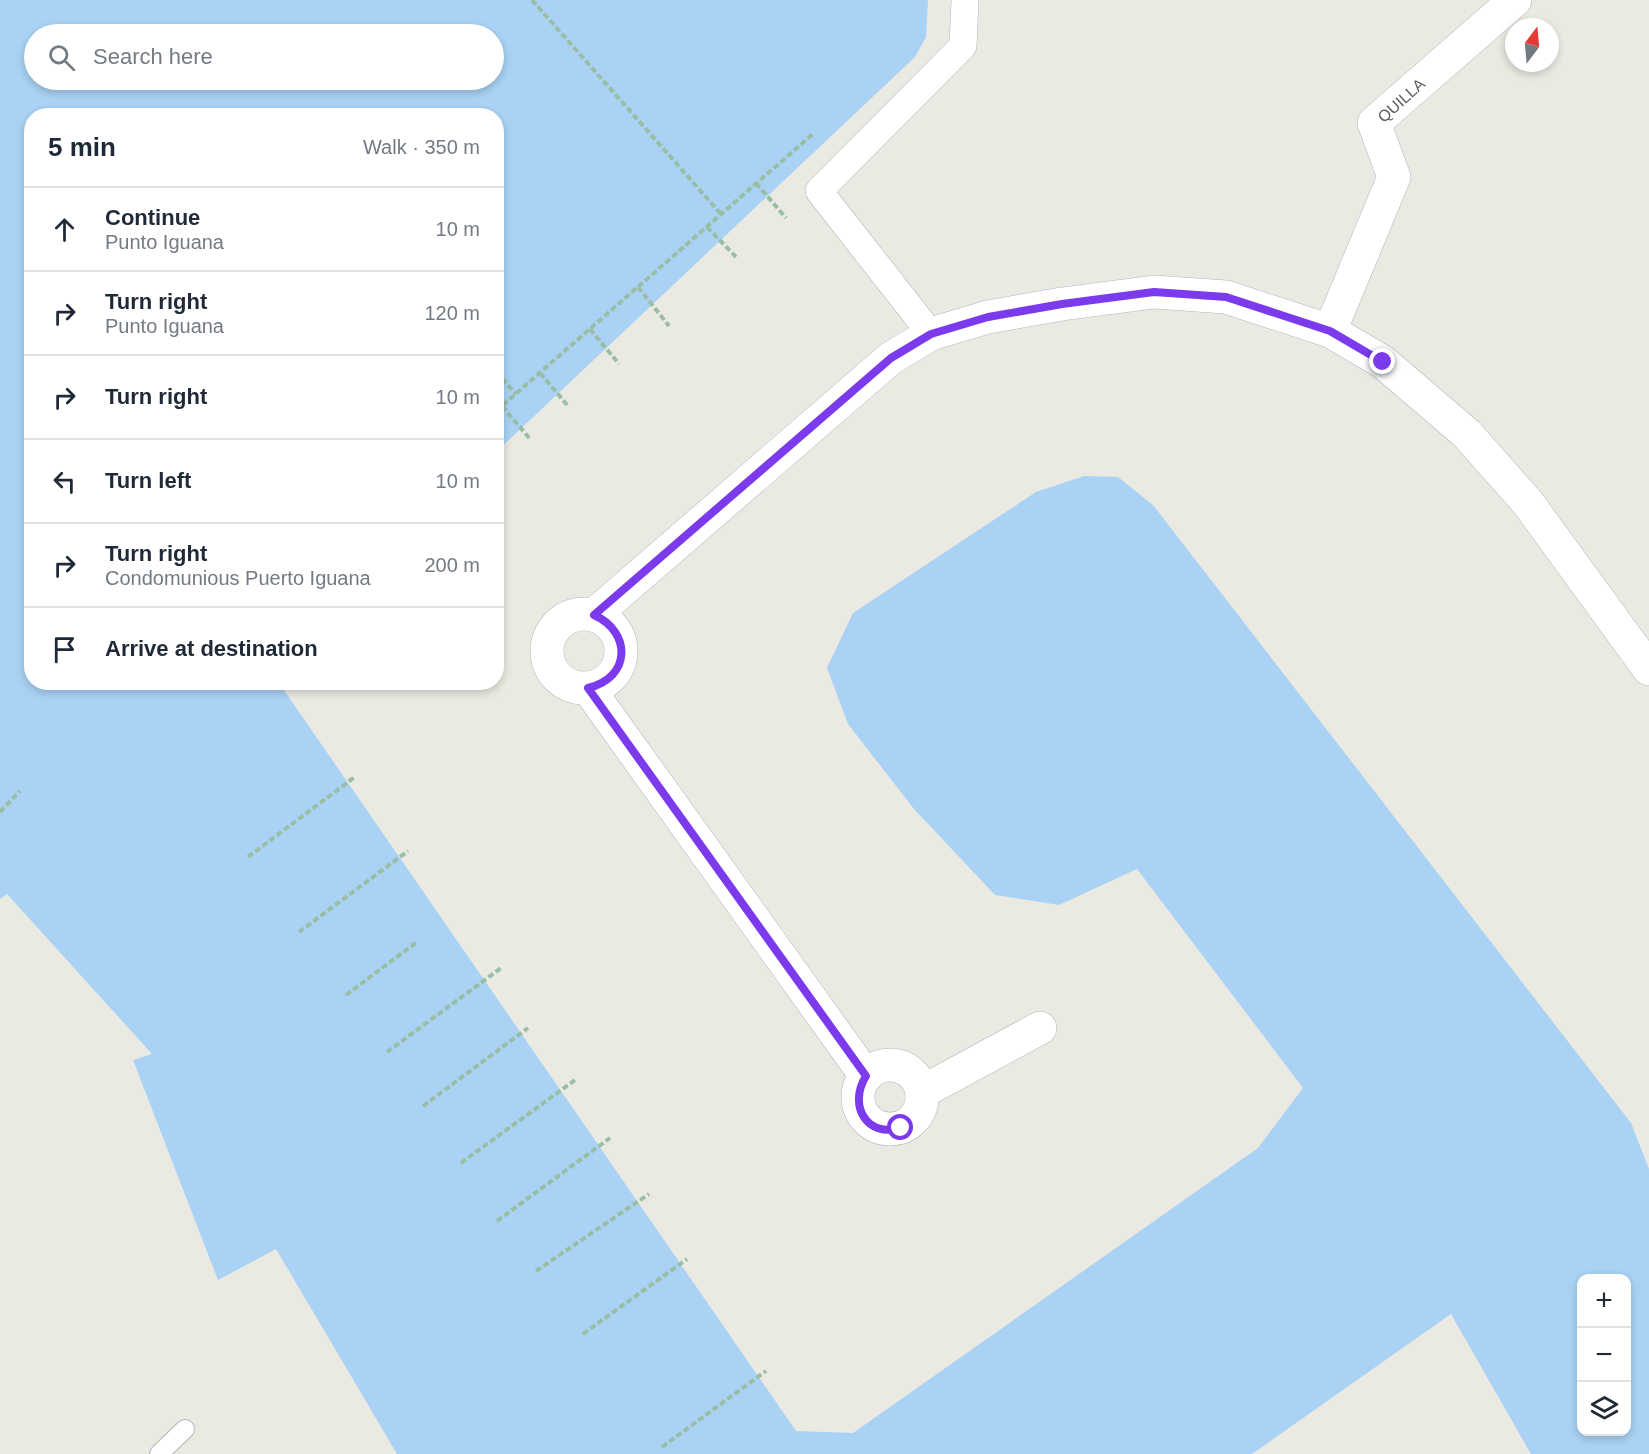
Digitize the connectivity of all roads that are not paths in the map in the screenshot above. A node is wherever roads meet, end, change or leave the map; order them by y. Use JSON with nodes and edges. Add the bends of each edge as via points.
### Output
{"nodes":[{"id":1,"x":965,"y":0,"type":"edge"},
{"id":2,"x":1515,"y":0,"type":"edge"},
{"id":3,"x":1330,"y":331,"type":"junction"},
{"id":4,"x":931,"y":334,"type":"junction"},
{"id":5,"x":594,"y":615,"type":"junction"},
{"id":6,"x":1649,"y":669,"type":"edge"},
{"id":7,"x":588,"y":688,"type":"junction"},
{"id":8,"x":1040,"y":1028,"type":"dead end"},
{"id":9,"x":866,"y":1076,"type":"junction"},
{"id":10,"x":922,"y":1092,"type":"junction"},
{"id":11,"x":185,"y":1429,"type":"dead end"},
{"id":12,"x":159,"y":1454,"type":"edge"}],
"edges":[{"from":1,"to":4,"type":"street","via":[[963,46],[819,191]]},
{"from":2,"to":3,"type":"street","name":"QUILLA","via":[[1374,123],[1394,177]]},
{"from":3,"to":4,"type":"street","via":[[1226,297],[1154,292],[988,317]]},
{"from":3,"to":6,"type":"street","via":[[1383,362],[1467,434],[1528,503]]},
{"from":4,"to":5,"type":"street","via":[[891,358]]},
{"from":5,"to":7,"type":"street","via":[[615,630],[621,655],[610,678]]},
{"from":5,"to":7,"type":"street","via":[[581,614],[558,624],[547,647],[554,673],[563,682]]},
{"from":7,"to":9,"type":"street"},
{"from":8,"to":10,"type":"street"},
{"from":9,"to":10,"type":"street","via":[[874,1069],[896,1065],[915,1077]]},
{"from":9,"to":10,"type":"street","via":[[860,1085],[859,1107],[873,1125],[884,1129],[895,1130],[911,1122],[918,1114]]},
{"from":11,"to":12,"type":"lane"}]}
